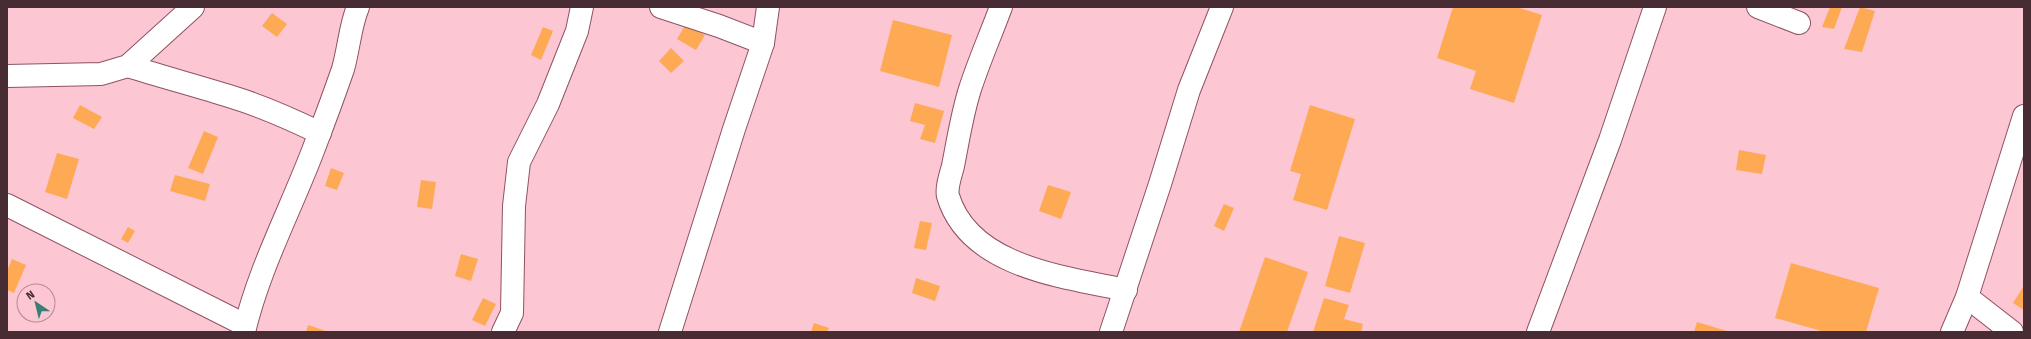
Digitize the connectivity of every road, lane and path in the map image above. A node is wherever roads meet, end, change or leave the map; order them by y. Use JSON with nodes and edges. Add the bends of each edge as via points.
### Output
{"nodes":[{"id":1,"x":193,"y":7,"type":"edge"},
{"id":2,"x":358,"y":7,"type":"edge"},
{"id":3,"x":582,"y":7,"type":"edge"},
{"id":4,"x":661,"y":7,"type":"edge"},
{"id":5,"x":768,"y":7,"type":"edge"},
{"id":6,"x":1001,"y":7,"type":"edge"},
{"id":7,"x":1222,"y":7,"type":"edge"},
{"id":8,"x":1655,"y":7,"type":"edge"},
{"id":9,"x":1758,"y":7,"type":"edge"},
{"id":10,"x":1799,"y":23,"type":"dead end"},
{"id":11,"x":763,"y":43,"type":"junction"},
{"id":12,"x":128,"y":66,"type":"junction"},
{"id":13,"x":7,"y":76,"type":"edge"},
{"id":14,"x":2024,"y":116,"type":"edge"},
{"id":15,"x":320,"y":133,"type":"junction"},
{"id":16,"x":8,"y":211,"type":"edge"},
{"id":17,"x":1126,"y":290,"type":"junction"},
{"id":18,"x":1967,"y":297,"type":"junction"},
{"id":19,"x":244,"y":328,"type":"edge"},
{"id":20,"x":503,"y":332,"type":"edge"},
{"id":21,"x":670,"y":332,"type":"edge"},
{"id":22,"x":1111,"y":332,"type":"edge"},
{"id":23,"x":1538,"y":332,"type":"edge"},
{"id":24,"x":1952,"y":332,"type":"edge"},
{"id":25,"x":2012,"y":332,"type":"edge"}],
"edges":[{"from":1,"to":12,"type":"street"},
{"from":2,"to":15,"type":"street","via":[[343,68]]},
{"from":3,"to":20,"type":"street","via":[[577,31],[548,104],[519,162],[514,206],[512,313]]},
{"from":4,"to":11,"type":"street"},
{"from":5,"to":11,"type":"street"},
{"from":6,"to":17,"type":"street","via":[[970,90],[956,152],[948,194],[958,218],[975,239],[1003,257],[1045,273]]},
{"from":7,"to":17,"type":"street","via":[[1189,90]]},
{"from":8,"to":23,"type":"street","via":[[1610,140]]},
{"from":9,"to":10,"type":"street"},
{"from":11,"to":21,"type":"street"},
{"from":12,"to":13,"type":"street","via":[[101,74]]},
{"from":12,"to":15,"type":"street","via":[[232,97]]},
{"from":14,"to":18,"type":"street"},
{"from":15,"to":19,"type":"street","via":[[265,267]]},
{"from":16,"to":19,"type":"street"},
{"from":17,"to":22,"type":"street"},
{"from":18,"to":24,"type":"street"},
{"from":18,"to":25,"type":"street"}]}
